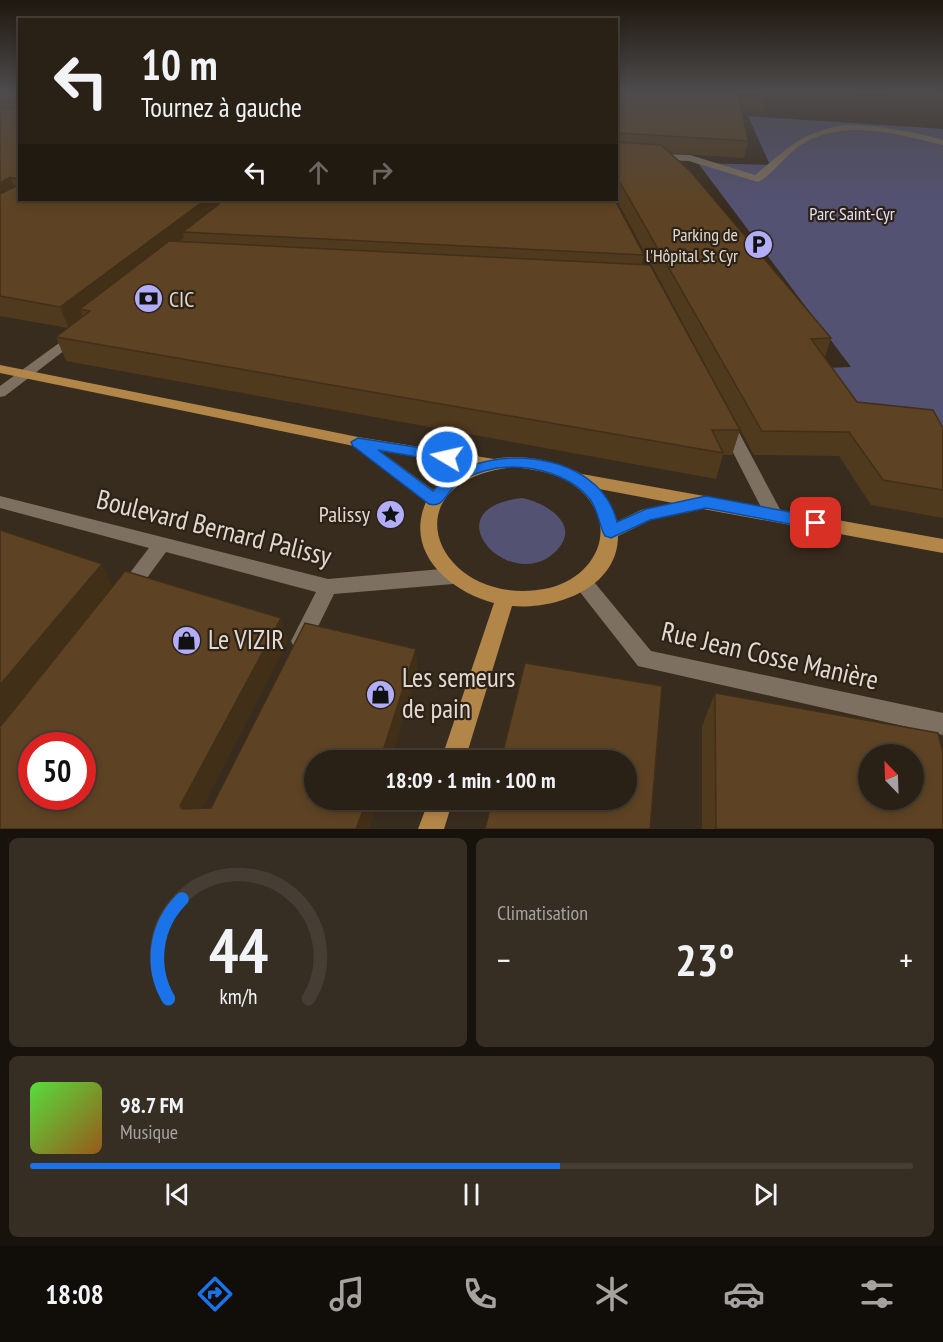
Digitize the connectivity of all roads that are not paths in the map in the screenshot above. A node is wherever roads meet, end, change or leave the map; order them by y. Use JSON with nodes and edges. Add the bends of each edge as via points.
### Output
{"nodes":[{"id":1,"x":827,"y":131,"type":"edge"},
{"id":2,"x":887,"y":131,"type":"edge"},
{"id":3,"x":943,"y":142,"type":"edge"},
{"id":4,"x":618,"y":155,"type":"edge"},
{"id":5,"x":83,"y":329,"type":"edge"},
{"id":6,"x":0,"y":369,"type":"edge"},
{"id":7,"x":23,"y":375,"type":"junction"},
{"id":8,"x":0,"y":393,"type":"edge"},
{"id":9,"x":718,"y":409,"type":"edge"},
{"id":10,"x":358,"y":442,"type":"junction"},
{"id":11,"x":492,"y":464,"type":"junction"},
{"id":12,"x":577,"y":479,"type":"junction"},
{"id":13,"x":435,"y":500,"type":"junction"},
{"id":14,"x":0,"y":502,"type":"edge"},
{"id":15,"x":706,"y":502,"type":"junction"},
{"id":16,"x":774,"y":515,"type":"junction"},
{"id":17,"x":611,"y":532,"type":"junction"},
{"id":18,"x":162,"y":544,"type":"junction"},
{"id":19,"x":943,"y":546,"type":"edge"},
{"id":20,"x":453,"y":576,"type":"junction"},
{"id":21,"x":583,"y":582,"type":"junction"},
{"id":22,"x":328,"y":587,"type":"junction"},
{"id":23,"x":505,"y":598,"type":"junction"},
{"id":24,"x":111,"y":610,"type":"edge"},
{"id":25,"x":291,"y":661,"type":"edge"},
{"id":26,"x":943,"y":724,"type":"edge"},
{"id":27,"x":456,"y":750,"type":"edge"},
{"id":28,"x":438,"y":810,"type":"edge"},
{"id":29,"x":431,"y":829,"type":"edge"}],
"edges":[{"from":1,"to":4,"type":"street","via":[[788,149],[758,179],[690,158]]},
{"from":2,"to":3,"type":"street"},
{"from":5,"to":7,"type":"street"},
{"from":6,"to":7,"type":"main road"},
{"from":7,"to":8,"type":"street"},
{"from":7,"to":10,"type":"main road"},
{"from":9,"to":16,"type":"street"},
{"from":10,"to":11,"type":"main road"},
{"from":10,"to":13,"type":"main road"},
{"from":11,"to":12,"type":"main road","via":[[536,464]]},
{"from":11,"to":13,"type":"main road","via":[[468,471],[448,484]]},
{"from":12,"to":15,"type":"main road"},
{"from":12,"to":17,"type":"main road","via":[[607,512]]},
{"from":13,"to":20,"type":"main road","via":[[428,519],[428,539],[436,558]]},
{"from":14,"to":18,"type":"street","name":"Boulevard Bernard Palissy"},
{"from":15,"to":16,"type":"main road"},
{"from":15,"to":17,"type":"main road","via":[[646,515]]},
{"from":16,"to":19,"type":"main road"},
{"from":17,"to":21,"type":"main road","via":[[607,553],[598,569]]},
{"from":18,"to":22,"type":"street","name":"Boulevard Bernard Palissy"},
{"from":18,"to":24,"type":"street"},
{"from":20,"to":22,"type":"street","name":"Boulevard Bernard Palissy"},
{"from":20,"to":23,"type":"main road","via":[[476,590]]},
{"from":21,"to":23,"type":"main road","via":[[560,593]]},
{"from":21,"to":26,"type":"street","name":"Rue Jean Cosse Manière","via":[[645,659]]},
{"from":22,"to":25,"type":"street"},
{"from":23,"to":27,"type":"main road"},
{"from":28,"to":29,"type":"main road"}]}
